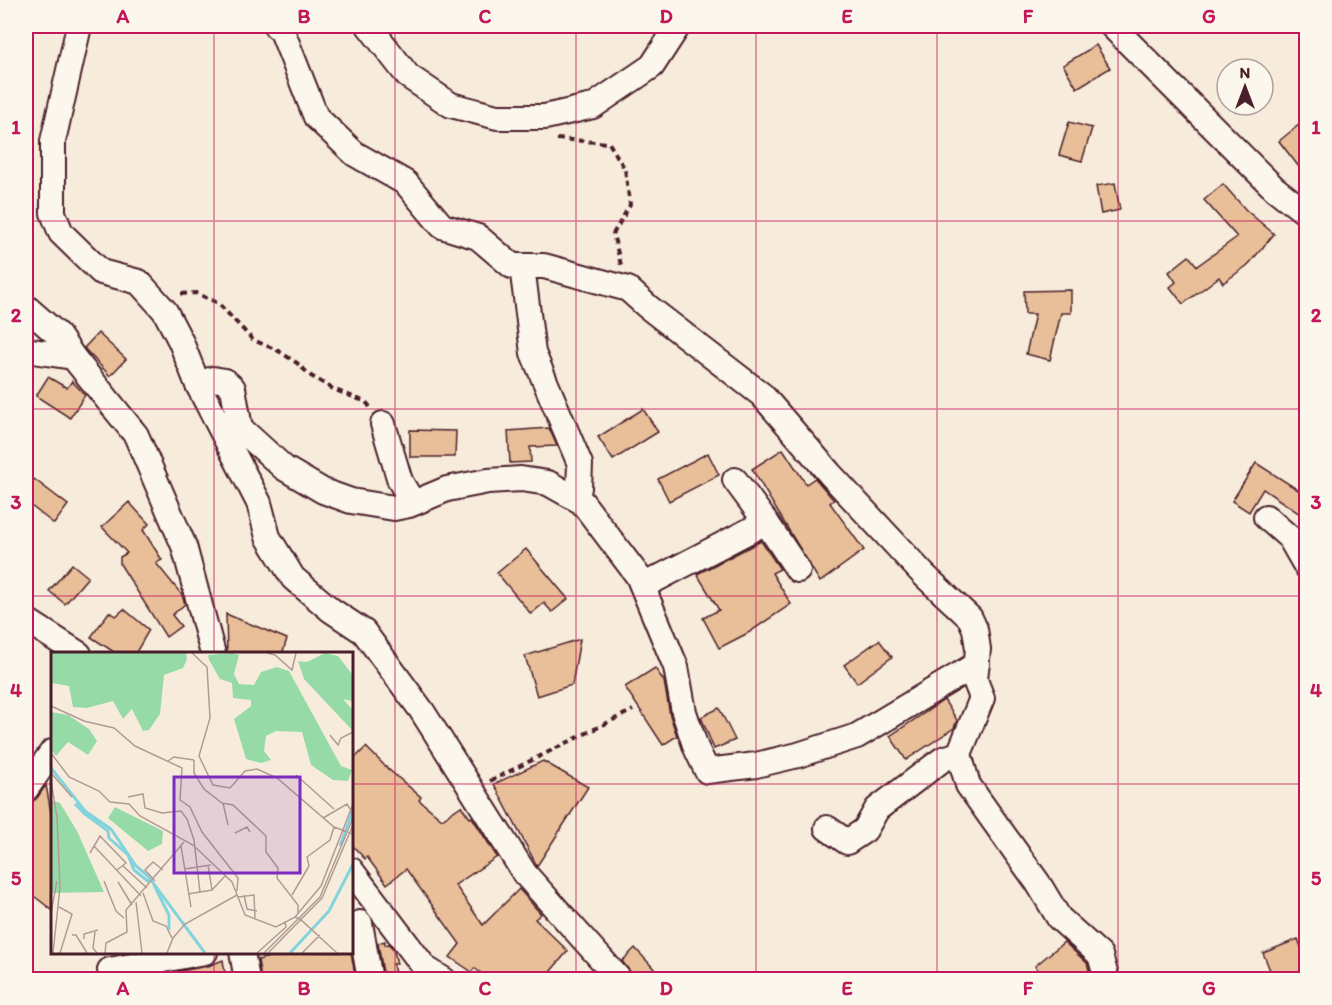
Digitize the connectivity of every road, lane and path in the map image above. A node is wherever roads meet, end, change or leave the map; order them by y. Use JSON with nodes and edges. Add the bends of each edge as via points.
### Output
{"nodes":[{"id":1,"x":79,"y":26,"type":"edge"},
{"id":2,"x":276,"y":26,"type":"edge"},
{"id":3,"x":369,"y":26,"type":"edge"},
{"id":4,"x":678,"y":26,"type":"edge"},
{"id":5,"x":1112,"y":26,"type":"edge"},
{"id":6,"x":529,"y":117,"type":"junction"},
{"id":7,"x":1306,"y":213,"type":"edge"},
{"id":8,"x":522,"y":266,"type":"junction"},
{"id":9,"x":628,"y":289,"type":"junction"},
{"id":10,"x":157,"y":302,"type":"junction"},
{"id":11,"x":26,"y":307,"type":"edge"},
{"id":12,"x":26,"y":350,"type":"edge"},
{"id":13,"x":73,"y":357,"type":"junction"},
{"id":14,"x":198,"y":386,"type":"junction"},
{"id":15,"x":383,"y":424,"type":"joint"},
{"id":16,"x":735,"y":480,"type":"dead end"},
{"id":17,"x":574,"y":496,"type":"junction"},
{"id":18,"x":413,"y":503,"type":"junction"},
{"id":19,"x":1266,"y":516,"type":"dead end"},
{"id":20,"x":766,"y":522,"type":"junction"},
{"id":21,"x":1306,"y":566,"type":"edge"},
{"id":22,"x":798,"y":570,"type":"dead end"},
{"id":23,"x":643,"y":586,"type":"junction"},
{"id":24,"x":26,"y":620,"type":"edge"},
{"id":25,"x":76,"y":652,"type":"edge"},
{"id":26,"x":212,"y":652,"type":"edge"},
{"id":27,"x":977,"y":664,"type":"junction"},
{"id":28,"x":633,"y":710,"type":"dead end"},
{"id":29,"x":51,"y":754,"type":"edge"},
{"id":30,"x":959,"y":754,"type":"junction"},
{"id":31,"x":26,"y":789,"type":"edge"},
{"id":32,"x":473,"y":790,"type":"junction"},
{"id":33,"x":826,"y":828,"type":"dead end"},
{"id":34,"x":352,"y":871,"type":"edge"},
{"id":35,"x":388,"y":919,"type":"junction"},
{"id":36,"x":356,"y":924,"type":"edge"},
{"id":37,"x":192,"y":954,"type":"edge"},
{"id":38,"x":242,"y":954,"type":"edge"},
{"id":39,"x":110,"y":967,"type":"edge"},
{"id":40,"x":246,"y":980,"type":"edge"},
{"id":41,"x":370,"y":980,"type":"edge"},
{"id":42,"x":444,"y":980,"type":"edge"},
{"id":43,"x":620,"y":980,"type":"edge"},
{"id":44,"x":1107,"y":980,"type":"edge"}],
"edges":[{"from":1,"to":10,"type":"street","via":[[53,141],[53,213],[61,232],[100,272],[139,282]]},
{"from":2,"to":8,"type":"street","via":[[282,31],[316,117],[355,154],[405,183],[442,226],[477,237],[512,266]]},
{"from":3,"to":6,"type":"street","via":[[408,76],[451,105],[496,117]]},
{"from":4,"to":6,"type":"street","via":[[652,66],[593,106]]},
{"from":5,"to":7,"type":"street","via":[[1274,188]]},
{"from":6,"to":9,"type":"path","via":[[547,138],[609,143],[625,170],[630,205],[613,234]]},
{"from":8,"to":9,"type":"street","via":[[544,266]]},
{"from":8,"to":17,"type":"street","via":[[533,353],[580,464],[579,488]]},
{"from":9,"to":27,"type":"street","via":[[762,395],[924,575],[970,618],[975,629]]},
{"from":10,"to":14,"type":"street","via":[[182,342]]},
{"from":10,"to":15,"type":"path","via":[[196,293],[218,303],[254,340],[277,350],[333,389],[366,402]]},
{"from":11,"to":13,"type":"street","via":[[58,335]]},
{"from":12,"to":13,"type":"street"},
{"from":13,"to":26,"type":"street","via":[[136,435],[184,546]]},
{"from":14,"to":18,"type":"street","via":[[213,379],[225,381],[233,388],[240,428],[284,468],[323,491],[351,501],[394,508]]},
{"from":14,"to":32,"type":"street","via":[[258,503],[268,537],[293,578],[330,610],[364,632]]},
{"from":15,"to":18,"type":"street","via":[[400,481]]},
{"from":16,"to":20,"type":"street"},
{"from":17,"to":18,"type":"street","via":[[548,483],[521,479],[447,489]]},
{"from":17,"to":23,"type":"street","via":[[597,520]]},
{"from":19,"to":21,"type":"street","via":[[1290,538]]},
{"from":20,"to":22,"type":"street"},
{"from":20,"to":23,"type":"street"},
{"from":23,"to":27,"type":"street","via":[[676,667],[684,712],[707,771],[756,765],[857,736]]},
{"from":24,"to":25,"type":"street"},
{"from":27,"to":30,"type":"street","via":[[975,680],[982,698]]},
{"from":28,"to":32,"type":"path"},
{"from":29,"to":31,"type":"street"},
{"from":30,"to":33,"type":"street","via":[[943,759],[877,809],[865,830],[847,842]]},
{"from":30,"to":44,"type":"street","via":[[968,785],[1059,918],[1100,955]]},
{"from":32,"to":43,"type":"street","via":[[525,874]]},
{"from":34,"to":35,"type":"street"},
{"from":35,"to":36,"type":"street"},
{"from":35,"to":42,"type":"street","via":[[424,968]]},
{"from":36,"to":41,"type":"street"},
{"from":37,"to":39,"type":"street"},
{"from":38,"to":40,"type":"street"}]}
